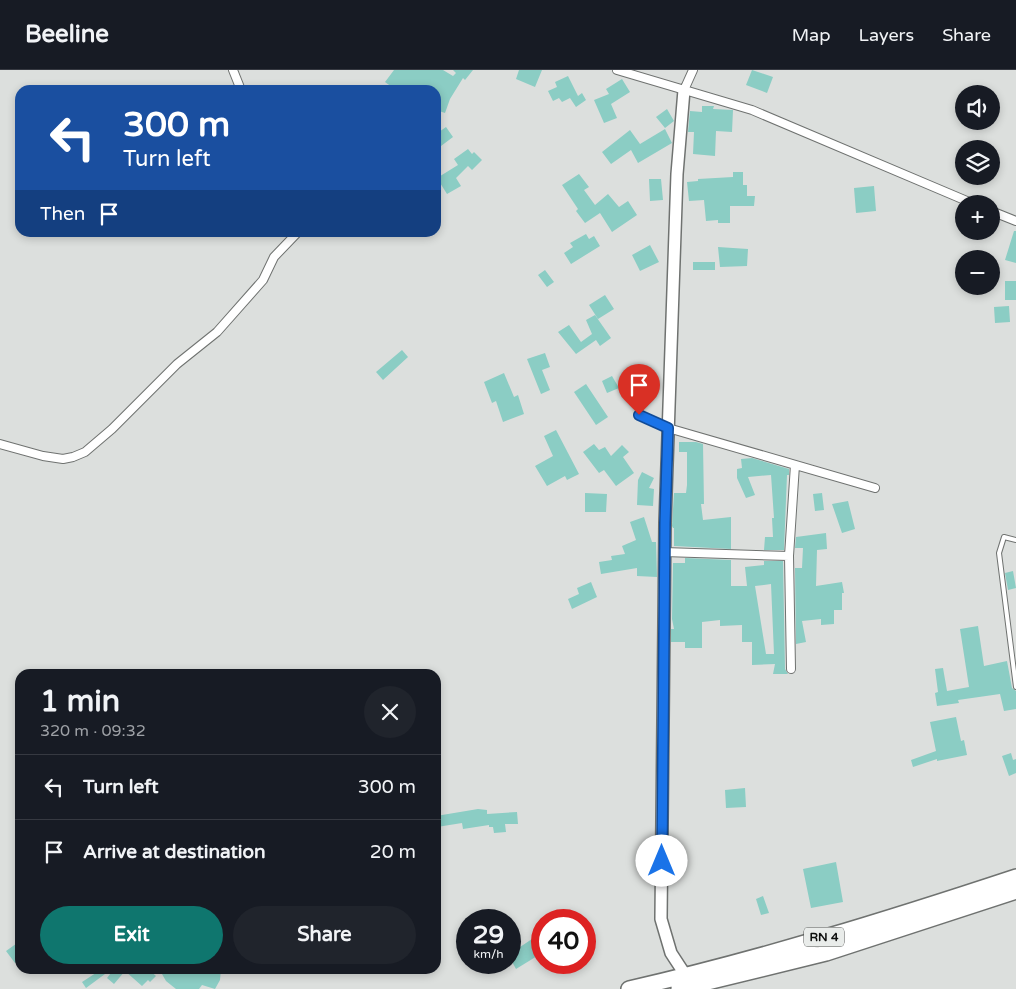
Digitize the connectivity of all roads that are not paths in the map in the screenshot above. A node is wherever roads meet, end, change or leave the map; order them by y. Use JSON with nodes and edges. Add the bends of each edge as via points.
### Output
{"nodes":[{"id":1,"x":233,"y":70,"type":"edge"},
{"id":2,"x":617,"y":70,"type":"edge"},
{"id":3,"x":693,"y":70,"type":"edge"},
{"id":4,"x":239,"y":85,"type":"edge"},
{"id":5,"x":684,"y":90,"type":"junction"},
{"id":6,"x":955,"y":196,"type":"edge"},
{"id":7,"x":1000,"y":215,"type":"edge"},
{"id":8,"x":1016,"y":222,"type":"edge"},
{"id":9,"x":293,"y":237,"type":"edge"},
{"id":10,"x":639,"y":415,"type":"dead end"},
{"id":11,"x":668,"y":428,"type":"junction"},
{"id":12,"x":0,"y":444,"type":"edge"},
{"id":13,"x":795,"y":465,"type":"junction"},
{"id":14,"x":875,"y":488,"type":"dead end"},
{"id":15,"x":1016,"y":540,"type":"edge"},
{"id":16,"x":664,"y":552,"type":"junction"},
{"id":17,"x":789,"y":556,"type":"junction"},
{"id":18,"x":791,"y":669,"type":"dead end"},
{"id":19,"x":1016,"y":687,"type":"edge"},
{"id":20,"x":1016,"y":877,"type":"edge"},
{"id":21,"x":1016,"y":891,"type":"edge"},
{"id":22,"x":682,"y":982,"type":"edge"},
{"id":23,"x":629,"y":989,"type":"edge"}],
"edges":[{"from":1,"to":4,"type":"street"},
{"from":2,"to":5,"type":"street"},
{"from":3,"to":5,"type":"street"},
{"from":5,"to":6,"type":"street","via":[[752,110]]},
{"from":5,"to":11,"type":"street","via":[[677,174]]},
{"from":7,"to":8,"type":"street"},
{"from":9,"to":12,"type":"street","via":[[274,257],[262,280],[217,332],[177,364],[85,452],[63,459]]},
{"from":10,"to":11,"type":"street"},
{"from":11,"to":13,"type":"street"},
{"from":11,"to":16,"type":"street"},
{"from":13,"to":14,"type":"street"},
{"from":13,"to":17,"type":"street"},
{"from":15,"to":19,"type":"lane","via":[[1004,537],[999,553]]},
{"from":16,"to":17,"type":"street"},
{"from":16,"to":22,"type":"street","via":[[662,919]]},
{"from":17,"to":18,"type":"street"},
{"from":20,"to":22,"type":"highway","number":"RN 4"},
{"from":21,"to":22,"type":"highway","number":"RN 4","via":[[826,953]]},
{"from":22,"to":23,"type":"highway","number":"RN 4"}]}
